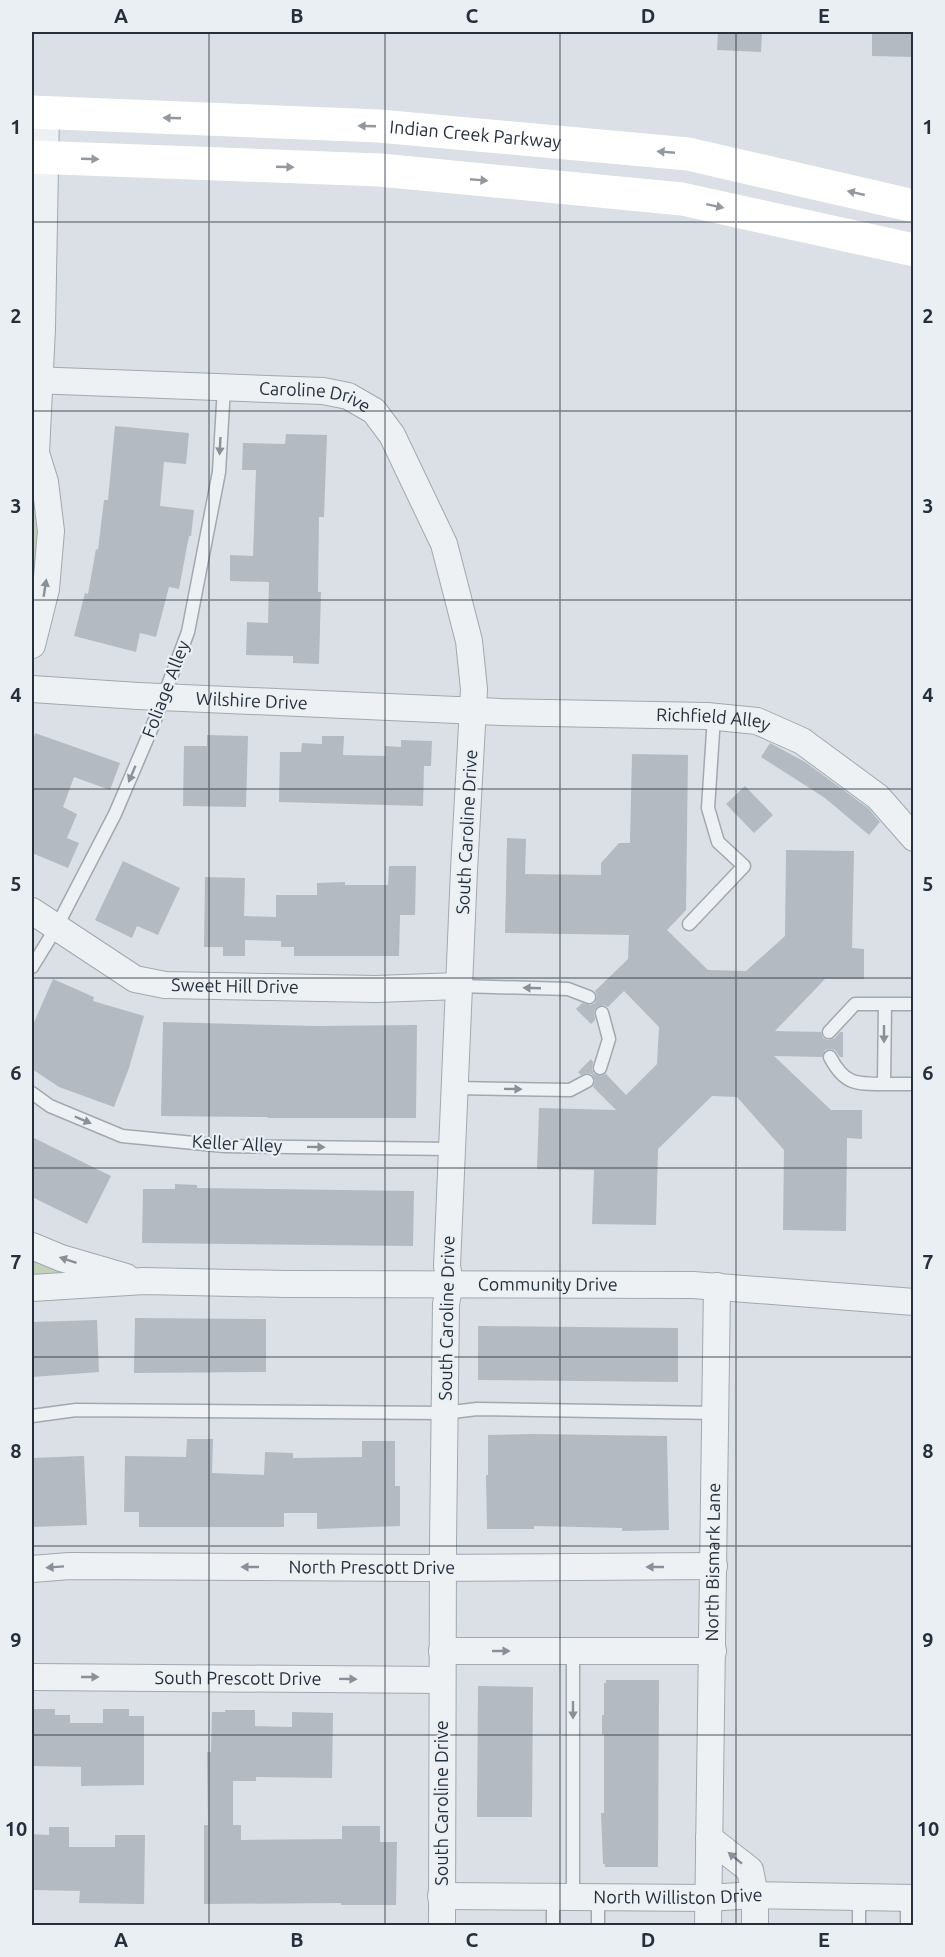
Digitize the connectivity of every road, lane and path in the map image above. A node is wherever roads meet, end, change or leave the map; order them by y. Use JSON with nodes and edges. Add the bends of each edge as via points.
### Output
{"nodes":[{"id":1,"x":39,"y":112,"type":"edge"},
{"id":2,"x":38,"y":157,"type":"edge"},
{"id":3,"x":914,"y":206,"type":"edge"},
{"id":4,"x":914,"y":250,"type":"edge"},
{"id":5,"x":36,"y":380,"type":"edge"},
{"id":6,"x":224,"y":387,"type":"junction"},
{"id":7,"x":34,"y":457,"type":"edge"},
{"id":8,"x":32,"y":645,"type":"edge"},
{"id":9,"x":32,"y":689,"type":"edge"},
{"id":10,"x":162,"y":697,"type":"junction"},
{"id":11,"x":473,"y":710,"type":"junction"},
{"id":12,"x":714,"y":717,"type":"junction"},
{"id":13,"x":914,"y":838,"type":"edge"},
{"id":14,"x":32,"y":911,"type":"edge"},
{"id":15,"x":689,"y":924,"type":"dead end"},
{"id":16,"x":56,"y":928,"type":"junction"},
{"id":17,"x":32,"y":967,"type":"edge"},
{"id":18,"x":459,"y":986,"type":"junction"},
{"id":19,"x":589,"y":997,"type":"dead end"},
{"id":20,"x":885,"y":1004,"type":"junction"},
{"id":21,"x":914,"y":1004,"type":"edge"},
{"id":22,"x":602,"y":1013,"type":"dead end"},
{"id":23,"x":829,"y":1032,"type":"dead end"},
{"id":24,"x":830,"y":1057,"type":"dead end"},
{"id":25,"x":600,"y":1068,"type":"dead end"},
{"id":26,"x":587,"y":1081,"type":"dead end"},
{"id":27,"x":884,"y":1084,"type":"junction"},
{"id":28,"x":914,"y":1084,"type":"edge"},
{"id":29,"x":455,"y":1088,"type":"junction"},
{"id":30,"x":32,"y":1093,"type":"edge"},
{"id":31,"x":452,"y":1149,"type":"junction"},
{"id":32,"x":32,"y":1246,"type":"edge"},
{"id":33,"x":144,"y":1281,"type":"junction"},
{"id":34,"x":450,"y":1283,"type":"junction"},
{"id":35,"x":717,"y":1286,"type":"junction"},
{"id":36,"x":32,"y":1288,"type":"edge"},
{"id":37,"x":914,"y":1302,"type":"edge"},
{"id":38,"x":444,"y":1413,"type":"junction"},
{"id":39,"x":716,"y":1413,"type":"junction"},
{"id":40,"x":32,"y":1416,"type":"edge"},
{"id":41,"x":714,"y":1566,"type":"junction"},
{"id":42,"x":443,"y":1568,"type":"junction"},
{"id":43,"x":32,"y":1569,"type":"edge"},
{"id":44,"x":442,"y":1651,"type":"junction"},
{"id":45,"x":573,"y":1651,"type":"junction"},
{"id":46,"x":713,"y":1651,"type":"junction"},
{"id":47,"x":32,"y":1677,"type":"edge"},
{"id":48,"x":442,"y":1680,"type":"junction"},
{"id":49,"x":709,"y":1838,"type":"junction"},
{"id":50,"x":755,"y":1895,"type":"junction"},
{"id":51,"x":441,"y":1896,"type":"junction"},
{"id":52,"x":563,"y":1897,"type":"junction"},
{"id":53,"x":598,"y":1897,"type":"junction"},
{"id":54,"x":708,"y":1898,"type":"junction"},
{"id":55,"x":859,"y":1898,"type":"junction"},
{"id":56,"x":910,"y":1898,"type":"edge"},
{"id":57,"x":442,"y":1926,"type":"edge"},
{"id":58,"x":553,"y":1926,"type":"edge"},
{"id":59,"x":598,"y":1926,"type":"edge"},
{"id":60,"x":708,"y":1926,"type":"edge"},
{"id":61,"x":754,"y":1926,"type":"edge"},
{"id":62,"x":859,"y":1926,"type":"edge"},
{"id":63,"x":907,"y":1926,"type":"edge"}],
"edges":[{"from":1,"to":2,"type":"street"},
{"from":3,"to":1,"type":"street","name":"Indian Creek Parkway","one_way":true,"via":[[687,154],[379,126]]},
{"from":2,"to":4,"type":"street","one_way":true,"via":[[380,170],[682,199]]},
{"from":2,"to":5,"type":"street"},
{"from":5,"to":6,"type":"street","name":"Caroline Drive"},
{"from":5,"to":7,"type":"street"},
{"from":6,"to":10,"type":"lane","name":"Foliage Alley","one_way":true,"via":[[219,472],[188,632]]},
{"from":6,"to":11,"type":"street","name":"Caroline Drive","via":[[323,391],[348,396],[374,411],[392,435],[444,543],[469,640]]},
{"from":8,"to":7,"type":"street","one_way":true,"via":[[46,589],[51,531],[45,482]]},
{"from":9,"to":10,"type":"street","name":"Wilshire Drive"},
{"from":10,"to":11,"type":"street","name":"Wilshire Drive"},
{"from":10,"to":16,"type":"lane","name":"Foliage Alley","one_way":true,"via":[[115,814]]},
{"from":11,"to":12,"type":"street","name":"Richfield Alley"},
{"from":11,"to":18,"type":"street","name":"South Caroline Drive"},
{"from":12,"to":13,"type":"street","name":"Richfield Alley","via":[[757,721],[801,741],[879,797]]},
{"from":12,"to":15,"type":"lane","via":[[708,808],[718,842],[744,867]]},
{"from":14,"to":16,"type":"street","name":"Sweet Hill Drive"},
{"from":16,"to":17,"type":"lane","name":"Foliage Alley"},
{"from":16,"to":18,"type":"street","name":"Sweet Hill Drive","via":[[135,979],[165,985],[376,989]]},
{"from":19,"to":18,"type":"lane","one_way":true,"via":[[568,989]]},
{"from":18,"to":29,"type":"street","name":"South Caroline Drive"},
{"from":20,"to":21,"type":"lane"},
{"from":20,"to":23,"type":"lane","via":[[855,1004]]},
{"from":20,"to":27,"type":"lane","one_way":true},
{"from":22,"to":25,"type":"lane","via":[[609,1039]]},
{"from":24,"to":27,"type":"lane","via":[[838,1072],[857,1084]]},
{"from":29,"to":26,"type":"lane","one_way":true,"via":[[570,1090]]},
{"from":27,"to":28,"type":"lane"},
{"from":29,"to":31,"type":"street","name":"South Caroline Drive"},
{"from":30,"to":31,"type":"lane","name":"Keller Alley","one_way":true,"via":[[50,1106],[122,1136],[225,1146]]},
{"from":31,"to":34,"type":"street","name":"South Caroline Drive","via":[[447,1266]]},
{"from":33,"to":32,"type":"street","one_way":true},
{"from":33,"to":34,"type":"street","name":"Community Drive"},
{"from":33,"to":36,"type":"street"},
{"from":34,"to":35,"type":"street","name":"Community Drive"},
{"from":34,"to":38,"type":"street","name":"South Caroline Drive","via":[[446,1304]]},
{"from":35,"to":37,"type":"street","name":"Community Drive"},
{"from":35,"to":39,"type":"street","name":"North Bismark Lane"},
{"from":38,"to":39,"type":"lane","via":[[477,1409]]},
{"from":38,"to":40,"type":"lane","via":[[76,1410]]},
{"from":38,"to":42,"type":"street","name":"South Caroline Drive"},
{"from":39,"to":41,"type":"street","name":"North Bismark Lane"},
{"from":41,"to":42,"type":"street","name":"North Prescott Drive","one_way":true},
{"from":41,"to":46,"type":"street","name":"North Bismark Lane"},
{"from":42,"to":43,"type":"street","name":"North Prescott Drive","one_way":true},
{"from":42,"to":44,"type":"street","name":"South Caroline Drive"},
{"from":44,"to":45,"type":"street","one_way":true},
{"from":44,"to":48,"type":"street","name":"South Caroline Drive"},
{"from":45,"to":46,"type":"street"},
{"from":45,"to":52,"type":"lane","one_way":true},
{"from":46,"to":49,"type":"street","name":"North Bismark Lane"},
{"from":47,"to":48,"type":"street","name":"South Prescott Drive","one_way":true},
{"from":48,"to":51,"type":"street","name":"South Caroline Drive"},
{"from":50,"to":49,"type":"street","one_way":true,"via":[[750,1870]]},
{"from":49,"to":54,"type":"street","name":"North Bismark Lane"},
{"from":50,"to":54,"type":"street","name":"North Williston Drive"},
{"from":50,"to":55,"type":"street","name":"North Williston Drive"},
{"from":50,"to":61,"type":"street"},
{"from":51,"to":52,"type":"street","name":"North Williston Drive"},
{"from":51,"to":57,"type":"street","name":"South Caroline Drive"},
{"from":52,"to":53,"type":"street","name":"North Williston Drive"},
{"from":52,"to":58,"type":"lane"},
{"from":53,"to":54,"type":"street","name":"North Williston Drive"},
{"from":53,"to":59,"type":"lane"},
{"from":54,"to":60,"type":"street","name":"North Bismark Lane"},
{"from":55,"to":56,"type":"street","name":"North Williston Drive"},
{"from":55,"to":62,"type":"lane"},
{"from":56,"to":63,"type":"lane"}]}
